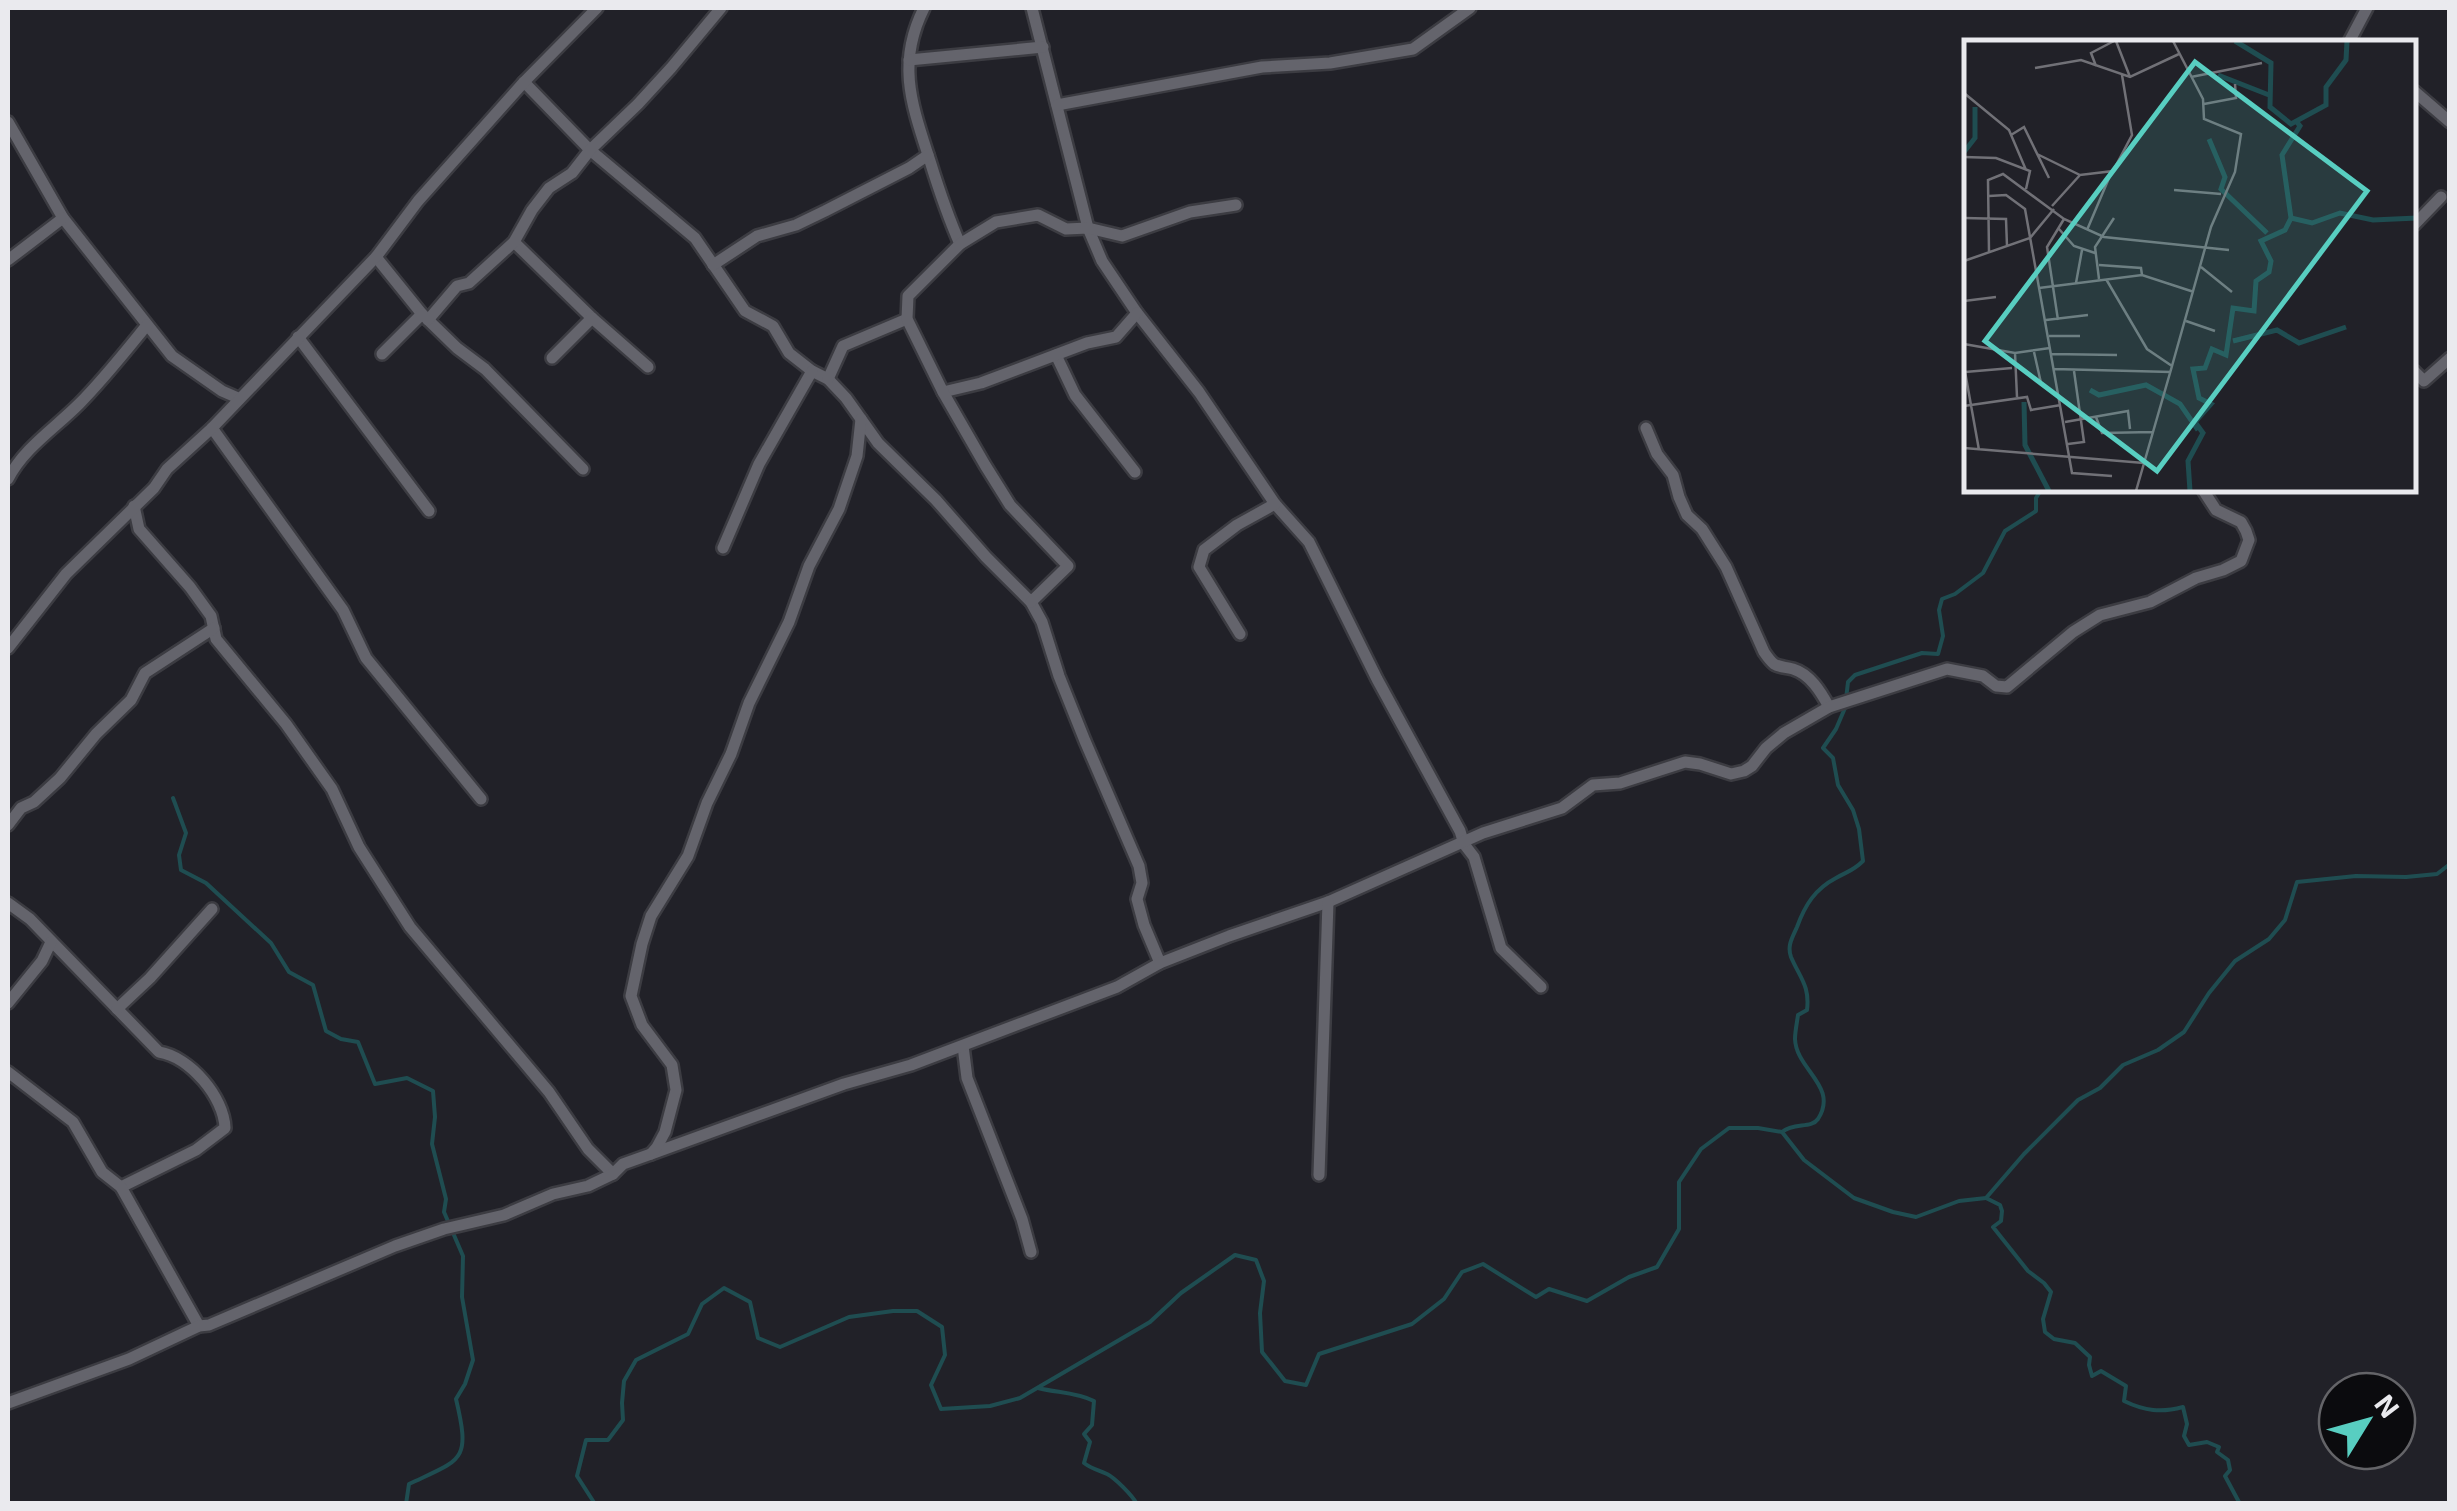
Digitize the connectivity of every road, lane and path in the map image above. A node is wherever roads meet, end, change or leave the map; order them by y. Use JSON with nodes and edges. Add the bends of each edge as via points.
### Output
{"nodes":[{"id":1,"x":597,"y":8,"type":"edge"},
{"id":2,"x":721,"y":8,"type":"edge"},
{"id":3,"x":924,"y":8,"type":"edge"},
{"id":4,"x":1032,"y":8,"type":"edge"},
{"id":5,"x":1470,"y":8,"type":"edge"},
{"id":6,"x":2366,"y":8,"type":"edge"},
{"id":7,"x":2351,"y":40,"type":"edge"},
{"id":8,"x":1042,"y":47,"type":"junction"},
{"id":9,"x":909,"y":60,"type":"junction"},
{"id":10,"x":524,"y":82,"type":"junction"},
{"id":11,"x":2417,"y":94,"type":"edge"},
{"id":12,"x":1057,"y":105,"type":"junction"},
{"id":13,"x":8,"y":122,"type":"edge"},
{"id":14,"x":2450,"y":122,"type":"edge"},
{"id":15,"x":590,"y":150,"type":"junction"},
{"id":16,"x":928,"y":156,"type":"junction"},
{"id":17,"x":2441,"y":196,"type":"dead end"},
{"id":18,"x":1236,"y":205,"type":"dead end"},
{"id":19,"x":63,"y":218,"type":"junction"},
{"id":20,"x":2417,"y":221,"type":"edge"},
{"id":21,"x":1088,"y":228,"type":"junction"},
{"id":22,"x":514,"y":242,"type":"junction"},
{"id":23,"x":960,"y":244,"type":"junction"},
{"id":24,"x":376,"y":256,"type":"junction"},
{"id":25,"x":8,"y":260,"type":"edge"},
{"id":26,"x":714,"y":265,"type":"junction"},
{"id":27,"x":1137,"y":313,"type":"junction"},
{"id":28,"x":425,"y":317,"type":"junction"},
{"id":29,"x":592,"y":318,"type":"junction"},
{"id":30,"x":907,"y":319,"type":"junction"},
{"id":31,"x":147,"y":326,"type":"junction"},
{"id":32,"x":298,"y":337,"type":"junction"},
{"id":33,"x":382,"y":354,"type":"dead end"},
{"id":34,"x":1056,"y":355,"type":"junction"},
{"id":35,"x":552,"y":358,"type":"dead end"},
{"id":36,"x":2450,"y":358,"type":"edge"},
{"id":37,"x":648,"y":367,"type":"dead end"},
{"id":38,"x":812,"y":370,"type":"junction"},
{"id":39,"x":2417,"y":375,"type":"edge"},
{"id":40,"x":828,"y":378,"type":"junction"},
{"id":41,"x":943,"y":392,"type":"junction"},
{"id":42,"x":238,"y":398,"type":"junction"},
{"id":43,"x":862,"y":418,"type":"junction"},
{"id":44,"x":212,"y":428,"type":"junction"},
{"id":45,"x":1646,"y":428,"type":"dead end"},
{"id":46,"x":583,"y":469,"type":"dead end"},
{"id":47,"x":1135,"y":472,"type":"dead end"},
{"id":48,"x":8,"y":480,"type":"edge"},
{"id":49,"x":2204,"y":492,"type":"edge"},
{"id":50,"x":1275,"y":504,"type":"junction"},
{"id":51,"x":134,"y":506,"type":"junction"},
{"id":52,"x":430,"y":510,"type":"dead end"},
{"id":53,"x":723,"y":548,"type":"dead end"},
{"id":54,"x":1031,"y":602,"type":"junction"},
{"id":55,"x":214,"y":628,"type":"junction"},
{"id":56,"x":1240,"y":634,"type":"dead end"},
{"id":57,"x":8,"y":648,"type":"edge"},
{"id":58,"x":1829,"y":707,"type":"junction"},
{"id":59,"x":481,"y":799,"type":"dead end"},
{"id":60,"x":8,"y":824,"type":"edge"},
{"id":61,"x":1464,"y":844,"type":"junction"},
{"id":62,"x":1328,"y":902,"type":"junction"},
{"id":63,"x":8,"y":903,"type":"edge"},
{"id":64,"x":212,"y":909,"type":"dead end"},
{"id":65,"x":51,"y":942,"type":"junction"},
{"id":66,"x":1160,"y":963,"type":"junction"},
{"id":67,"x":1540,"y":987,"type":"dead end"},
{"id":68,"x":8,"y":1003,"type":"edge"},
{"id":69,"x":118,"y":1009,"type":"junction"},
{"id":70,"x":963,"y":1046,"type":"junction"},
{"id":71,"x":8,"y":1072,"type":"edge"},
{"id":72,"x":652,"y":1154,"type":"junction"},
{"id":73,"x":613,"y":1174,"type":"junction"},
{"id":74,"x":1319,"y":1175,"type":"dead end"},
{"id":75,"x":121,"y":1187,"type":"junction"},
{"id":76,"x":1031,"y":1252,"type":"dead end"},
{"id":77,"x":198,"y":1326,"type":"junction"},
{"id":78,"x":8,"y":1403,"type":"edge"}],
"edges":[{"from":1,"to":10,"type":"street"},
{"from":2,"to":15,"type":"street"},
{"from":3,"to":9,"type":"street"},
{"from":4,"to":8,"type":"street"},
{"from":5,"to":12,"type":"street","via":[[1413,49],[1262,67]]},
{"from":6,"to":7,"type":"street"},
{"from":8,"to":9,"type":"street"},
{"from":8,"to":12,"type":"street"},
{"from":9,"to":16,"type":"street","via":[[910,96]]},
{"from":10,"to":15,"type":"street"},
{"from":10,"to":24,"type":"street"},
{"from":11,"to":14,"type":"street"},
{"from":12,"to":21,"type":"street"},
{"from":13,"to":19,"type":"street"},
{"from":15,"to":22,"type":"street","via":[[548,188]]},
{"from":15,"to":26,"type":"street","via":[[695,238]]},
{"from":16,"to":23,"type":"street"},
{"from":16,"to":26,"type":"street","via":[[811,218],[757,236]]},
{"from":17,"to":20,"type":"street"},
{"from":18,"to":21,"type":"street","via":[[1190,212],[1122,236]]},
{"from":19,"to":25,"type":"street"},
{"from":19,"to":31,"type":"street"},
{"from":21,"to":23,"type":"street","via":[[1066,230],[1038,216],[996,222]]},
{"from":21,"to":27,"type":"street"},
{"from":22,"to":28,"type":"street"},
{"from":22,"to":29,"type":"street"},
{"from":23,"to":30,"type":"street","via":[[908,296]]},
{"from":24,"to":28,"type":"street"},
{"from":24,"to":32,"type":"street"},
{"from":26,"to":38,"type":"street","via":[[744,310],[773,326],[788,353]]},
{"from":27,"to":34,"type":"street","via":[[1116,337]]},
{"from":27,"to":50,"type":"street"},
{"from":28,"to":33,"type":"street"},
{"from":28,"to":46,"type":"street"},
{"from":29,"to":35,"type":"street"},
{"from":29,"to":37,"type":"street"},
{"from":30,"to":40,"type":"street","via":[[842,346]]},
{"from":30,"to":41,"type":"street"},
{"from":31,"to":42,"type":"street","via":[[172,356]]},
{"from":31,"to":48,"type":"street"},
{"from":32,"to":42,"type":"street"},
{"from":32,"to":52,"type":"street"},
{"from":34,"to":41,"type":"street"},
{"from":34,"to":47,"type":"street","via":[[1075,395]]},
{"from":36,"to":39,"type":"street","via":[[2424,381]]},
{"from":38,"to":40,"type":"street"},
{"from":38,"to":53,"type":"street","via":[[759,464]]},
{"from":40,"to":43,"type":"street"},
{"from":41,"to":54,"type":"street","via":[[1010,505],[1068,566]]},
{"from":42,"to":44,"type":"street"},
{"from":43,"to":54,"type":"street","via":[[878,443]]},
{"from":43,"to":72,"type":"street","via":[[839,509],[749,703],[688,856],[642,944],[631,996],[642,1025],[672,1065],[676,1090]]},
{"from":44,"to":51,"type":"street"},
{"from":44,"to":59,"type":"street","via":[[343,610],[366,658]]},
{"from":45,"to":58,"type":"street","via":[[1688,515],[1726,567],[1771,663],[1806,676]]},
{"from":49,"to":58,"type":"street","via":[[2216,510],[2246,531],[2235,564],[2150,602],[2100,615],[2007,687],[1947,669]]},
{"from":50,"to":56,"type":"street","via":[[1204,550],[1199,567]]},
{"from":50,"to":61,"type":"street","via":[[1309,542]]},
{"from":51,"to":55,"type":"street","via":[[138,529],[190,587]]},
{"from":51,"to":57,"type":"street","via":[[66,574]]},
{"from":54,"to":66,"type":"street","via":[[1139,866],[1137,899]]},
{"from":55,"to":60,"type":"street","via":[[145,673],[131,700]]},
{"from":55,"to":73,"type":"street","via":[[332,789],[359,847],[410,927]]},
{"from":58,"to":61,"type":"street","via":[[1784,733],[1744,771],[1684,762],[1598,784],[1562,808]]},
{"from":61,"to":62,"type":"street"},
{"from":61,"to":67,"type":"street","via":[[1474,857],[1501,948]]},
{"from":62,"to":66,"type":"street"},
{"from":62,"to":74,"type":"street"},
{"from":63,"to":65,"type":"street"},
{"from":64,"to":69,"type":"street"},
{"from":65,"to":68,"type":"street"},
{"from":65,"to":69,"type":"street"},
{"from":66,"to":70,"type":"street","via":[[1117,987]]},
{"from":69,"to":75,"type":"street","via":[[159,1052],[190,1066],[225,1117],[225,1128],[196,1150]]},
{"from":70,"to":72,"type":"street"},
{"from":70,"to":76,"type":"street","via":[[967,1078]]},
{"from":71,"to":75,"type":"street","via":[[73,1122],[102,1172]]},
{"from":72,"to":73,"type":"street"},
{"from":73,"to":77,"type":"street","via":[[394,1246]]},
{"from":75,"to":77,"type":"street"},
{"from":77,"to":78,"type":"street"}]}
